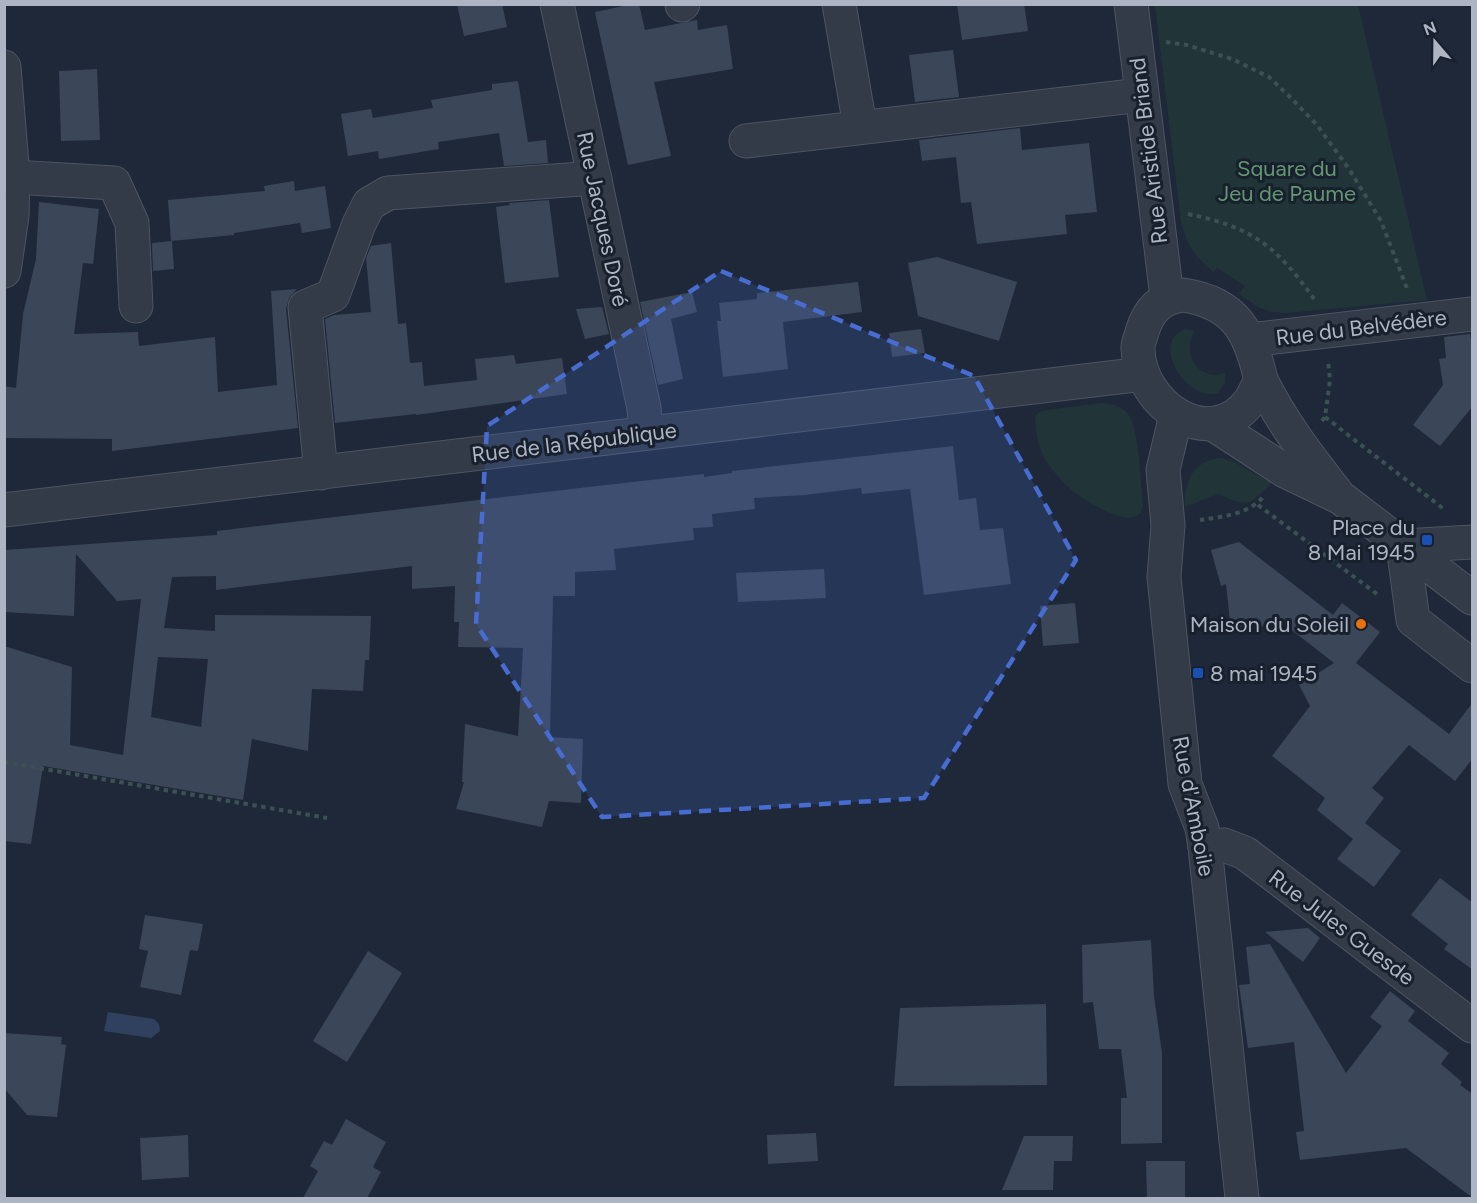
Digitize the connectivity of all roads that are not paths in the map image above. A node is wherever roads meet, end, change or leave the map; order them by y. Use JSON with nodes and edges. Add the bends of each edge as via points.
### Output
{"nodes":[{"id":1,"x":557,"y":4,"type":"edge"},
{"id":2,"x":840,"y":4,"type":"edge"},
{"id":3,"x":1131,"y":4,"type":"edge"},
{"id":4,"x":4,"y":67,"type":"edge"},
{"id":5,"x":1142,"y":96,"type":"junction"},
{"id":6,"x":860,"y":126,"type":"junction"},
{"id":7,"x":746,"y":141,"type":"dead end"},
{"id":8,"x":13,"y":177,"type":"junction"},
{"id":9,"x":595,"y":178,"type":"junction"},
{"id":10,"x":4,"y":271,"type":"edge"},
{"id":11,"x":1167,"y":297,"type":"junction"},
{"id":12,"x":136,"y":306,"type":"dead end"},
{"id":13,"x":1473,"y":314,"type":"edge"},
{"id":14,"x":1250,"y":340,"type":"junction"},
{"id":15,"x":1143,"y":374,"type":"junction"},
{"id":16,"x":1261,"y":380,"type":"junction"},
{"id":17,"x":1176,"y":415,"type":"junction"},
{"id":18,"x":1213,"y":424,"type":"junction"},
{"id":19,"x":646,"y":433,"type":"junction"},
{"id":20,"x":321,"y":472,"type":"junction"},
{"id":21,"x":1341,"y":498,"type":"junction"},
{"id":22,"x":4,"y":510,"type":"edge"},
{"id":23,"x":1463,"y":530,"type":"edge"},
{"id":24,"x":1403,"y":546,"type":"junction"},
{"id":25,"x":1473,"y":598,"type":"edge"},
{"id":26,"x":1473,"y":666,"type":"edge"},
{"id":27,"x":1205,"y":848,"type":"junction"},
{"id":28,"x":1473,"y":1026,"type":"edge"},
{"id":29,"x":1242,"y":1198,"type":"edge"}],
"edges":[{"from":1,"to":9,"type":"street","name":"Rue Jacques Doré"},
{"from":2,"to":6,"type":"street"},
{"from":3,"to":5,"type":"street","name":"Rue Aristide Briand"},
{"from":4,"to":8,"type":"street"},
{"from":5,"to":6,"type":"street"},
{"from":5,"to":11,"type":"street","name":"Rue Aristide Briand"},
{"from":6,"to":7,"type":"street"},
{"from":8,"to":10,"type":"street"},
{"from":8,"to":12,"type":"street","via":[[114,183],[132,223]]},
{"from":9,"to":19,"type":"street","name":"Rue Jacques Doré"},
{"from":9,"to":20,"type":"street","via":[[388,193],[369,204],[333,295],[305,307]]},
{"from":11,"to":14,"type":"street","via":[[1197,297],[1223,309],[1241,324]]},
{"from":11,"to":15,"type":"street","via":[[1145,321],[1137,348]]},
{"from":13,"to":14,"type":"street","name":"Rue du Belvédère"},
{"from":14,"to":16,"type":"street"},
{"from":15,"to":17,"type":"street","via":[[1154,396]]},
{"from":15,"to":19,"type":"street","name":"Rue de la République"},
{"from":16,"to":18,"type":"street","via":[[1236,414]]},
{"from":16,"to":21,"type":"street","via":[[1290,433]]},
{"from":17,"to":18,"type":"street","via":[[1192,422]]},
{"from":17,"to":27,"type":"street","name":"Rue d'Amboile","via":[[1163,470],[1167,525],[1164,578],[1185,784],[1202,828]]},
{"from":18,"to":21,"type":"street","via":[[1285,471]]},
{"from":19,"to":20,"type":"street","name":"Rue de la République"},
{"from":20,"to":22,"type":"street","name":"Rue de la République"},
{"from":21,"to":24,"type":"street"},
{"from":23,"to":24,"type":"street"},
{"from":24,"to":25,"type":"street"},
{"from":24,"to":26,"type":"street","via":[[1413,620]]},
{"from":27,"to":28,"type":"street","name":"Rue Jules Guesde","via":[[1224,845],[1245,853]]},
{"from":27,"to":29,"type":"street","name":"Rue d'Amboile"}]}
